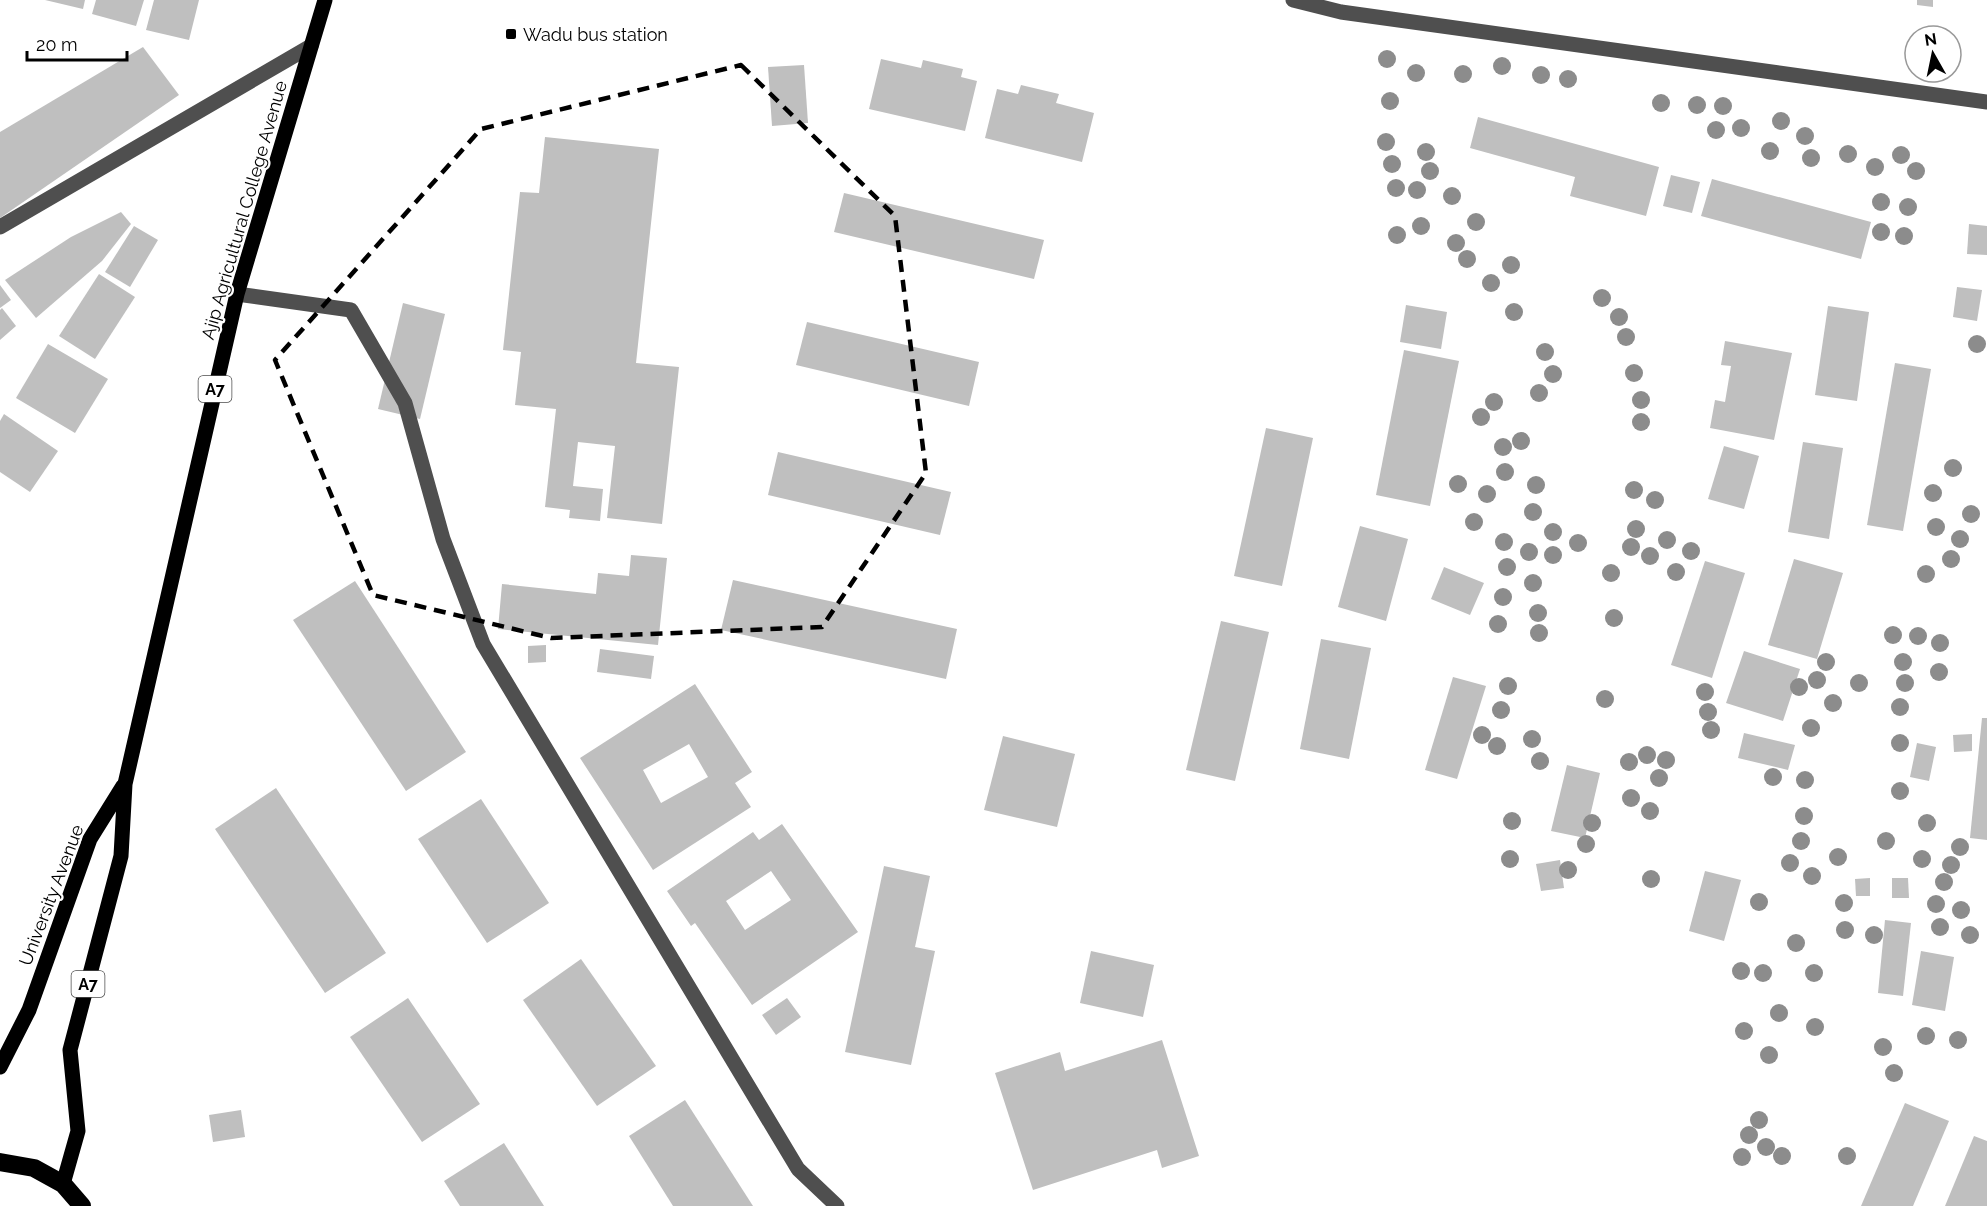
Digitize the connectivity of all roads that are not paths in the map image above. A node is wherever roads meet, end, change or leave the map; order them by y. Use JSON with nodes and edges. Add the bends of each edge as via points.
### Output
{"nodes":[{"id":1,"x":325,"y":0,"type":"edge"},
{"id":2,"x":1293,"y":0,"type":"edge"},
{"id":3,"x":311,"y":46,"type":"junction"},
{"id":4,"x":1987,"y":102,"type":"edge"},
{"id":5,"x":0,"y":227,"type":"edge"},
{"id":6,"x":237,"y":294,"type":"junction"},
{"id":7,"x":125,"y":784,"type":"junction"},
{"id":8,"x":0,"y":1067,"type":"edge"},
{"id":9,"x":0,"y":1162,"type":"edge"},
{"id":10,"x":63,"y":1184,"type":"junction"},
{"id":11,"x":82,"y":1206,"type":"edge"},
{"id":12,"x":837,"y":1206,"type":"edge"}],
"edges":[{"from":1,"to":3,"type":"main road","name":"Ajip Agricultural College Avenue","number":"A7"},
{"from":2,"to":4,"type":"street","via":[[1341,12]]},
{"from":3,"to":5,"type":"street"},
{"from":3,"to":6,"type":"main road","name":"Ajip Agricultural College Avenue","number":"A7"},
{"from":6,"to":7,"type":"main road","name":"Ajip Agricultural College Avenue","number":"A7"},
{"from":6,"to":12,"type":"street","via":[[351,310],[405,403],[443,539],[483,644],[798,1169]]},
{"from":7,"to":8,"type":"main road","name":"University Avenue","number":"A7","via":[[90,839],[28,1010]]},
{"from":7,"to":10,"type":"main road","number":"A7","via":[[121,856],[70,1050],[78,1131]]},
{"from":9,"to":10,"type":"highway","via":[[34,1168]]},
{"from":10,"to":11,"type":"highway"}]}
